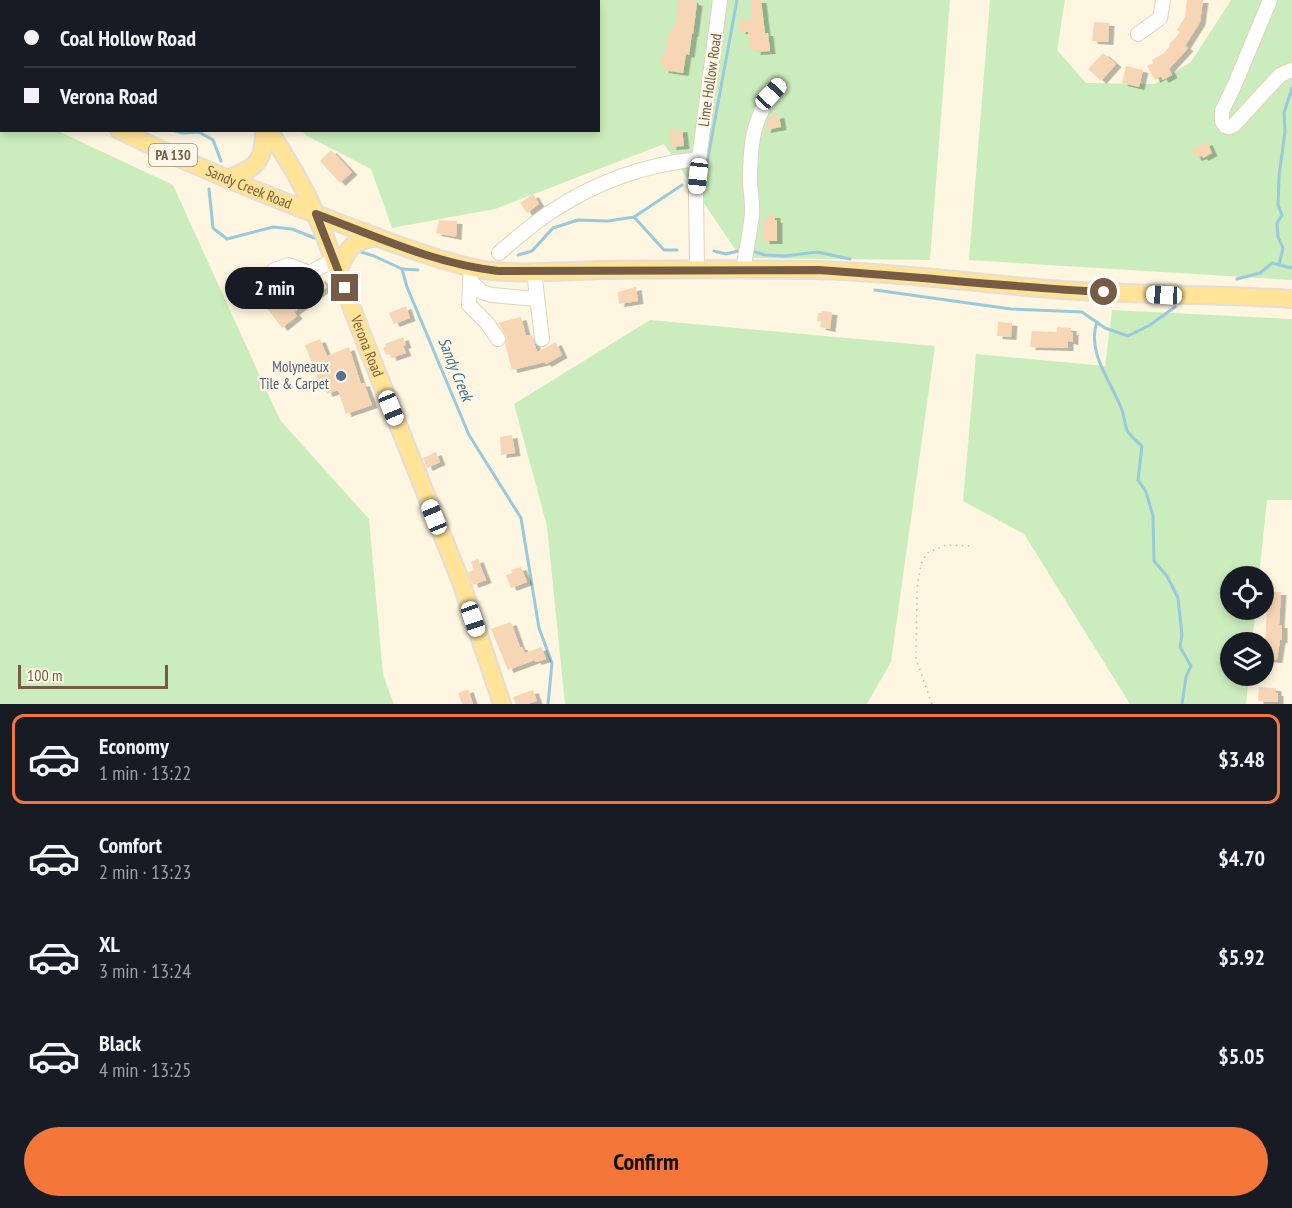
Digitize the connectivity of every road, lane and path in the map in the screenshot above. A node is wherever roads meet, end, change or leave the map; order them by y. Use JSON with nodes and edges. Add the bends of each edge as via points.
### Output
{"nodes":[{"id":1,"x":720,"y":0,"type":"edge"},
{"id":2,"x":1163,"y":0,"type":"edge"},
{"id":3,"x":1270,"y":0,"type":"edge"},
{"id":4,"x":1138,"y":34,"type":"dead end"},
{"id":5,"x":1292,"y":70,"type":"edge"},
{"id":6,"x":779,"y":85,"type":"dead end"},
{"id":7,"x":123,"y":132,"type":"edge"},
{"id":8,"x":264,"y":132,"type":"edge"},
{"id":9,"x":270,"y":132,"type":"edge"},
{"id":10,"x":699,"y":159,"type":"junction"},
{"id":11,"x":227,"y":179,"type":"junction"},
{"id":12,"x":316,"y":214,"type":"junction"},
{"id":13,"x":378,"y":237,"type":"junction"},
{"id":14,"x":338,"y":252,"type":"junction"},
{"id":15,"x":499,"y":253,"type":"dead end"},
{"id":16,"x":745,"y":258,"type":"junction"},
{"id":17,"x":698,"y":270,"type":"junction"},
{"id":18,"x":534,"y":272,"type":"junction"},
{"id":19,"x":309,"y":273,"type":"dead end"},
{"id":20,"x":470,"y":274,"type":"junction"},
{"id":21,"x":1292,"y":298,"type":"edge"},
{"id":22,"x":536,"y":299,"type":"junction"},
{"id":23,"x":498,"y":339,"type":"dead end"},
{"id":24,"x":542,"y":339,"type":"dead end"},
{"id":25,"x":973,"y":546,"type":"dead end"},
{"id":26,"x":502,"y":704,"type":"edge"},
{"id":27,"x":932,"y":704,"type":"edge"}],
"edges":[{"from":1,"to":10,"type":"street","name":"Lime Hollow Road"},
{"from":2,"to":4,"type":"street","via":[[1160,18]]},
{"from":3,"to":5,"type":"street","via":[[1222,111],[1225,126],[1234,125],[1280,75]]},
{"from":6,"to":16,"type":"street","via":[[758,117],[751,148],[752,212]]},
{"from":7,"to":11,"type":"main road","name":"Sandy Creek Road","number":"PA 130"},
{"from":8,"to":11,"type":"main road","via":[[257,163]]},
{"from":9,"to":12,"type":"main road","name":"Verona Road"},
{"from":10,"to":15,"type":"street","via":[[628,174],[572,199]]},
{"from":10,"to":17,"type":"street","name":"Lime Hollow Road"},
{"from":11,"to":12,"type":"main road","name":"Sandy Creek Road","number":"PA 130"},
{"from":12,"to":13,"type":"main road","number":"PA 130"},
{"from":12,"to":14,"type":"main road","name":"Verona Road"},
{"from":13,"to":14,"type":"main road"},
{"from":13,"to":20,"type":"main road","number":"PA 130"},
{"from":14,"to":19,"type":"street"},
{"from":14,"to":26,"type":"main road","name":"Verona Road","via":[[461,582]]},
{"from":16,"to":17,"type":"main road","number":"PA 130"},
{"from":16,"to":21,"type":"main road","number":"PA 130","via":[[828,271],[1064,290]]},
{"from":17,"to":18,"type":"main road","number":"PA 130"},
{"from":18,"to":20,"type":"main road","number":"PA 130"},
{"from":18,"to":22,"type":"street"},
{"from":20,"to":22,"type":"street","via":[[482,292]]},
{"from":20,"to":23,"type":"street","via":[[469,305]]},
{"from":22,"to":24,"type":"street"},
{"from":25,"to":27,"type":"path","via":[[946,545],[927,553],[921,564],[916,659]]}]}
